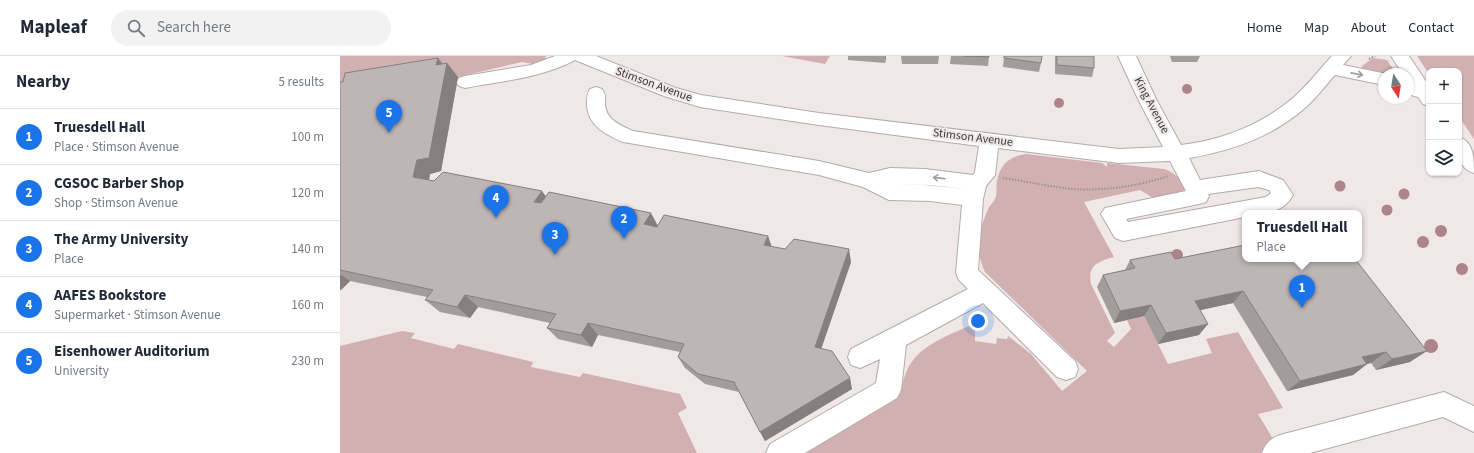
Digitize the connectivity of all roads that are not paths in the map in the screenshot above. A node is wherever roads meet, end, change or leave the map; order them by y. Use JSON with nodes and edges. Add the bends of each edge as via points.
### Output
{"nodes":[{"id":1,"x":569,"y":56,"type":"edge"},
{"id":2,"x":580,"y":56,"type":"edge"},
{"id":3,"x":1127,"y":56,"type":"edge"},
{"id":4,"x":1400,"y":56,"type":"edge"},
{"id":5,"x":1336,"y":60,"type":"edge"},
{"id":6,"x":1378,"y":77,"type":"edge"},
{"id":7,"x":465,"y":82,"type":"dead end"},
{"id":8,"x":596,"y":93,"type":"dead end"},
{"id":9,"x":1420,"y":93,"type":"edge"},
{"id":10,"x":990,"y":139,"type":"junction"},
{"id":11,"x":1462,"y":148,"type":"edge"},
{"id":12,"x":1176,"y":154,"type":"junction"},
{"id":13,"x":1474,"y":166,"type":"edge"},
{"id":14,"x":1195,"y":188,"type":"junction"},
{"id":15,"x":975,"y":191,"type":"junction"},
{"id":16,"x":985,"y":291,"type":"junction"},
{"id":17,"x":894,"y":339,"type":"junction"},
{"id":18,"x":860,"y":357,"type":"dead end"},
{"id":19,"x":1066,"y":369,"type":"dead end"},
{"id":20,"x":1474,"y":419,"type":"edge"},
{"id":21,"x":779,"y":453,"type":"edge"},
{"id":22,"x":1275,"y":453,"type":"edge"}],
"edges":[{"from":1,"to":7,"type":"street","via":[[542,68]]},
{"from":2,"to":10,"type":"street","name":"Stimson Avenue","via":[[670,92],[700,101]]},
{"from":3,"to":12,"type":"street","name":"King Avenue"},
{"from":4,"to":9,"type":"street"},
{"from":5,"to":6,"type":"street","one_way":true},
{"from":5,"to":12,"type":"street","name":"Stimson Avenue","via":[[1299,103],[1269,125],[1225,142]]},
{"from":8,"to":15,"type":"street","via":[[596,112],[603,123],[630,137],[826,169],[869,181],[890,176],[925,177]]},
{"from":10,"to":12,"type":"street","name":"Stimson Avenue","via":[[1119,156],[1148,157]]},
{"from":10,"to":15,"type":"street","via":[[984,175]]},
{"from":11,"to":13,"type":"street"},
{"from":12,"to":14,"type":"street","name":"King Avenue"},
{"from":14,"to":14,"type":"street","via":[[1199,196],[1112,214],[1123,232],[1272,204],[1283,195],[1276,185],[1259,179]]},
{"from":15,"to":16,"type":"street","via":[[967,273]]},
{"from":16,"to":17,"type":"street"},
{"from":16,"to":19,"type":"street"},
{"from":17,"to":18,"type":"street"},
{"from":17,"to":21,"type":"street","via":[[888,390]]},
{"from":20,"to":22,"type":"street","via":[[1444,404],[1280,448]]}]}
